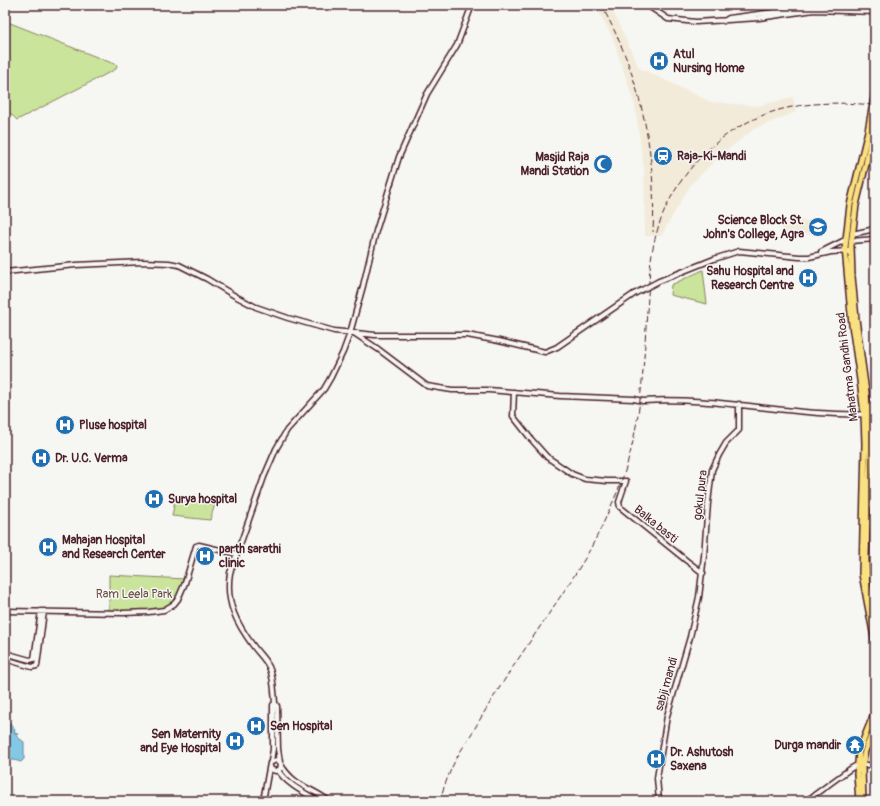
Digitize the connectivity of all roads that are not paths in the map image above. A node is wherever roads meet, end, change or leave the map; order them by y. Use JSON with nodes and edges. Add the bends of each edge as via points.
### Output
{"nodes":[{"id":1,"x":472,"y":5,"type":"edge"},
{"id":2,"x":647,"y":5,"type":"edge"},
{"id":3,"x":875,"y":7,"type":"edge"},
{"id":4,"x":835,"y":8,"type":"edge"},
{"id":5,"x":875,"y":12,"type":"edge"},
{"id":6,"x":875,"y":92,"type":"edge"},
{"id":7,"x":875,"y":120,"type":"edge"},
{"id":8,"x":871,"y":131,"type":"junction"},
{"id":9,"x":875,"y":229,"type":"edge"},
{"id":10,"x":865,"y":232,"type":"junction"},
{"id":11,"x":852,"y":234,"type":"junction"},
{"id":12,"x":866,"y":239,"type":"junction"},
{"id":13,"x":875,"y":239,"type":"edge"},
{"id":14,"x":848,"y":240,"type":"junction"},
{"id":15,"x":848,"y":252,"type":"junction"},
{"id":16,"x":818,"y":254,"type":"junction"},
{"id":17,"x":5,"y":272,"type":"edge"},
{"id":18,"x":352,"y":333,"type":"junction"},
{"id":19,"x":514,"y":392,"type":"junction"},
{"id":20,"x":739,"y":404,"type":"junction"},
{"id":21,"x":866,"y":414,"type":"junction"},
{"id":22,"x":875,"y":414,"type":"edge"},
{"id":23,"x":868,"y":505,"type":"junction"},
{"id":24,"x":875,"y":505,"type":"edge"},
{"id":25,"x":236,"y":554,"type":"junction"},
{"id":26,"x":703,"y":573,"type":"junction"},
{"id":27,"x":5,"y":611,"type":"edge"},
{"id":28,"x":42,"y":611,"type":"junction"},
{"id":29,"x":875,"y":620,"type":"edge"},
{"id":30,"x":875,"y":643,"type":"edge"},
{"id":31,"x":5,"y":653,"type":"edge"},
{"id":32,"x":5,"y":659,"type":"edge"},
{"id":33,"x":275,"y":703,"type":"junction"},
{"id":34,"x":875,"y":711,"type":"edge"},
{"id":35,"x":875,"y":727,"type":"edge"},
{"id":36,"x":271,"y":761,"type":"junction"},
{"id":37,"x":280,"y":764,"type":"junction"},
{"id":38,"x":860,"y":765,"type":"junction"},
{"id":39,"x":875,"y":765,"type":"edge"},
{"id":40,"x":270,"y":767,"type":"junction"},
{"id":41,"x":276,"y":770,"type":"junction"},
{"id":42,"x":267,"y":780,"type":"junction"},
{"id":43,"x":263,"y":801,"type":"edge"},
{"id":44,"x":319,"y":801,"type":"edge"},
{"id":45,"x":329,"y":801,"type":"edge"},
{"id":46,"x":659,"y":801,"type":"edge"},
{"id":47,"x":806,"y":801,"type":"edge"},
{"id":48,"x":859,"y":801,"type":"edge"},
{"id":49,"x":863,"y":801,"type":"edge"}],
"edges":[{"from":1,"to":18,"type":"street","via":[[457,45],[427,94],[399,157],[376,231]]},
{"from":2,"to":4,"type":"street","via":[[671,19],[696,22],[724,21],[729,18],[817,6]]},
{"from":3,"to":4,"type":"street"},
{"from":4,"to":5,"type":"street"},
{"from":6,"to":8,"type":"highway","name":"Mahatma Gandhi Road","bridge":true},
{"from":7,"to":8,"type":"highway","name":"Mahatma Gandhi Road"},
{"from":8,"to":11,"type":"highway","name":"Mahatma Gandhi Road"},
{"from":8,"to":14,"type":"highway","name":"Mahatma Gandhi Road","via":[[850,205]]},
{"from":9,"to":10,"type":"street"},
{"from":10,"to":11,"type":"street"},
{"from":10,"to":12,"type":"street"},
{"from":11,"to":14,"type":"highway","name":"Mahatma Gandhi Road"},
{"from":12,"to":13,"type":"street"},
{"from":12,"to":14,"type":"street"},
{"from":14,"to":15,"type":"highway","name":"Mahatma Gandhi Road"},
{"from":14,"to":16,"type":"street"},
{"from":15,"to":16,"type":"street"},
{"from":15,"to":21,"type":"highway","name":"Mahatma Gandhi Road","via":[[852,325]]},
{"from":16,"to":18,"type":"street","bridge":true,"via":[[799,257],[739,251],[714,259],[634,294],[557,347],[545,352],[467,335]]},
{"from":17,"to":18,"type":"street","via":[[86,264],[169,263],[179,265],[207,279],[256,307],[303,323]]},
{"from":18,"to":19,"type":"street","via":[[430,387]]},
{"from":18,"to":25,"type":"street","via":[[324,389],[287,430],[276,449]]},
{"from":19,"to":20,"type":"street","via":[[643,401]]},
{"from":19,"to":26,"type":"street","name":"Balka basti","via":[[513,416],[530,440],[547,457],[574,476],[626,481],[619,502],[620,507]]},
{"from":20,"to":21,"type":"street","via":[[804,413]]},
{"from":20,"to":26,"type":"street","name":"gokul pura","via":[[739,430],[726,443],[712,470]]},
{"from":21,"to":22,"type":"street"},
{"from":21,"to":23,"type":"highway","name":"Mahatma Gandhi Road","via":[[870,459]]},
{"from":21,"to":30,"type":"highway","name":"Mahatma Gandhi Road","via":[[862,574]]},
{"from":23,"to":24,"type":"street"},
{"from":23,"to":29,"type":"highway","name":"Mahatma Gandhi Road","via":[[866,573]]},
{"from":25,"to":28,"type":"street","via":[[196,546],[178,599],[164,610],[122,613]]},
{"from":25,"to":33,"type":"street","via":[[228,589],[232,609],[236,620],[269,668]]},
{"from":26,"to":46,"type":"street","name":"sabji mandi","via":[[694,620],[667,716],[657,778]]},
{"from":27,"to":28,"type":"street"},
{"from":28,"to":31,"type":"street","via":[[34,659]]},
{"from":28,"to":32,"type":"street","via":[[37,666],[32,667]]},
{"from":33,"to":36,"type":"street"},
{"from":33,"to":37,"type":"street"},
{"from":34,"to":38,"type":"highway","via":[[858,751]]},
{"from":35,"to":38,"type":"highway"},
{"from":36,"to":37,"type":"street","via":[[276,760]]},
{"from":36,"to":40,"type":"street"},
{"from":37,"to":41,"type":"street"},
{"from":37,"to":45,"type":"street","via":[[294,782]]},
{"from":38,"to":39,"type":"street"},
{"from":38,"to":47,"type":"street","via":[[850,769]]},
{"from":38,"to":48,"type":"highway"},
{"from":38,"to":49,"type":"highway"},
{"from":40,"to":41,"type":"street"},
{"from":40,"to":42,"type":"street"},
{"from":41,"to":42,"type":"street"},
{"from":41,"to":44,"type":"street","via":[[304,793]]},
{"from":42,"to":43,"type":"street"}]}
